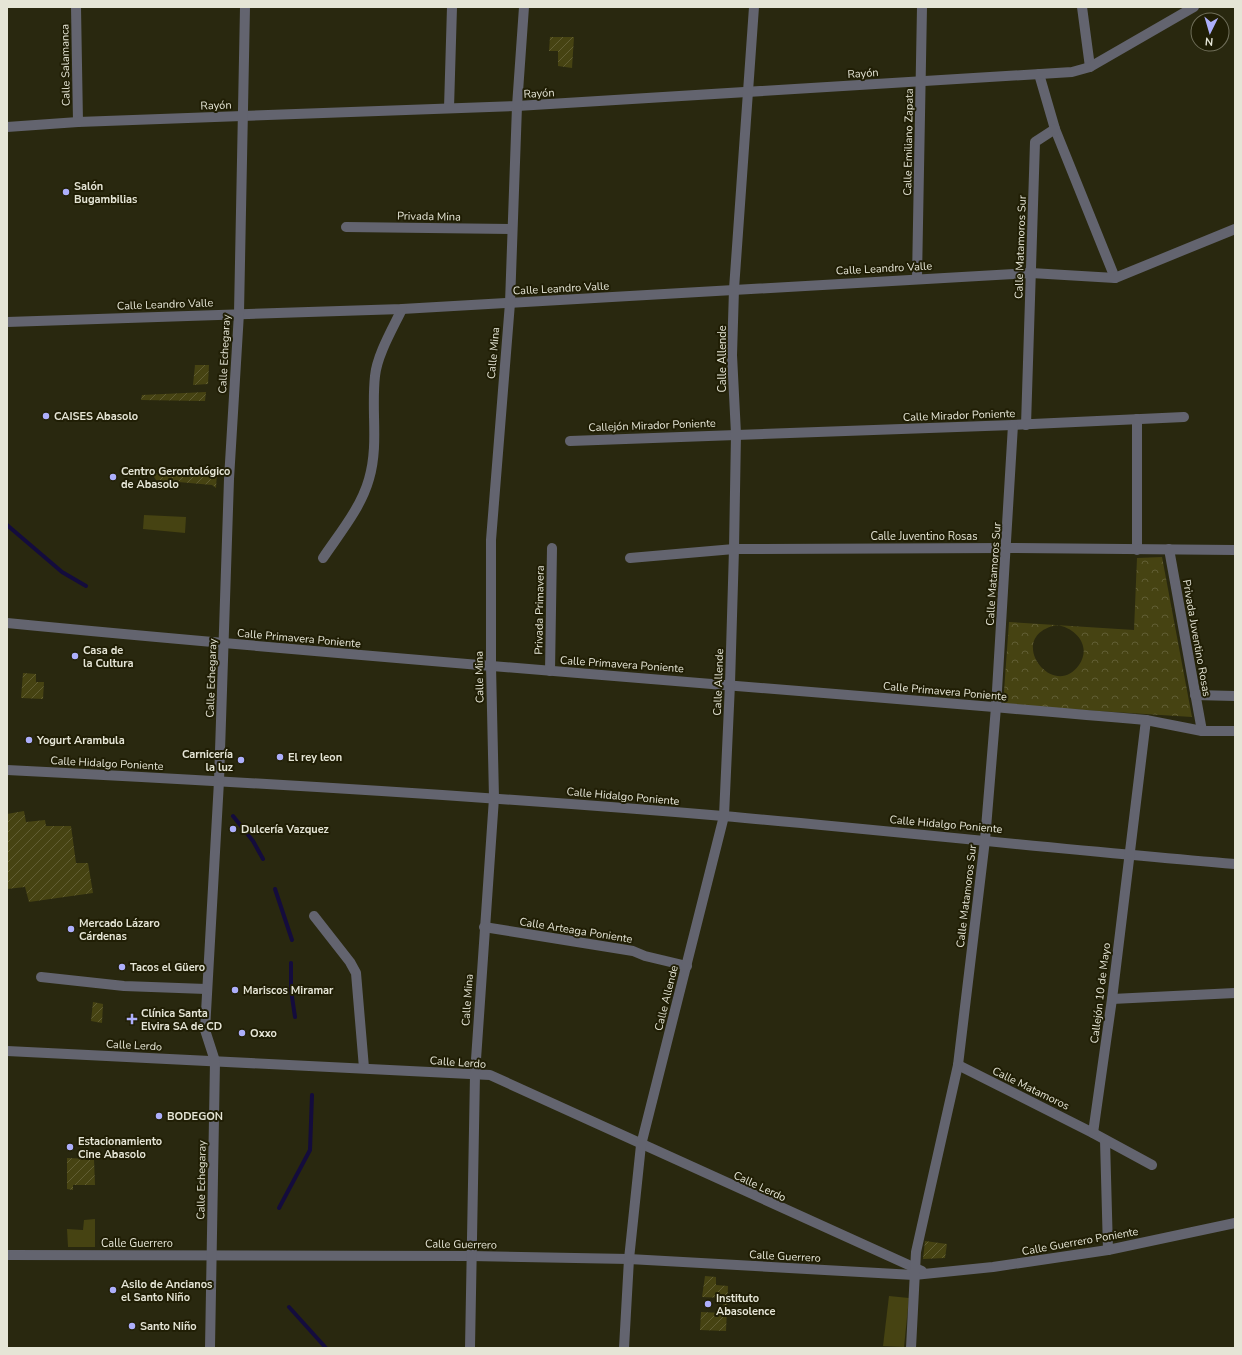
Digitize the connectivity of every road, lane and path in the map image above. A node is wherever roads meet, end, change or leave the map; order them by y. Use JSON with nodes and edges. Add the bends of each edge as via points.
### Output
{"nodes":[{"id":1,"x":76,"y":7,"type":"edge"},
{"id":2,"x":245,"y":7,"type":"edge"},
{"id":3,"x":452,"y":7,"type":"edge"},
{"id":4,"x":524,"y":7,"type":"edge"},
{"id":5,"x":754,"y":7,"type":"edge"},
{"id":6,"x":922,"y":7,"type":"edge"},
{"id":7,"x":1082,"y":7,"type":"edge"},
{"id":8,"x":1194,"y":7,"type":"edge"},
{"id":9,"x":1090,"y":67,"type":"junction"},
{"id":10,"x":1039,"y":74,"type":"junction"},
{"id":11,"x":922,"y":81,"type":"junction"},
{"id":12,"x":748,"y":93,"type":"junction"},
{"id":13,"x":518,"y":106,"type":"junction"},
{"id":14,"x":449,"y":108,"type":"junction"},
{"id":15,"x":242,"y":116,"type":"junction"},
{"id":16,"x":78,"y":122,"type":"junction"},
{"id":17,"x":7,"y":127,"type":"edge"},
{"id":18,"x":1055,"y":129,"type":"junction"},
{"id":19,"x":346,"y":227,"type":"dead end"},
{"id":20,"x":1235,"y":228,"type":"edge"},
{"id":21,"x":512,"y":229,"type":"junction"},
{"id":22,"x":1031,"y":273,"type":"junction"},
{"id":23,"x":917,"y":278,"type":"junction"},
{"id":24,"x":1115,"y":278,"type":"junction"},
{"id":25,"x":734,"y":289,"type":"junction"},
{"id":26,"x":510,"y":303,"type":"junction"},
{"id":27,"x":402,"y":309,"type":"junction"},
{"id":28,"x":239,"y":313,"type":"junction"},
{"id":29,"x":7,"y":322,"type":"edge"},
{"id":30,"x":1184,"y":418,"type":"dead end"},
{"id":31,"x":1137,"y":419,"type":"junction"},
{"id":32,"x":1026,"y":425,"type":"junction"},
{"id":33,"x":1013,"y":426,"type":"junction"},
{"id":34,"x":736,"y":434,"type":"junction"},
{"id":35,"x":570,"y":441,"type":"dead end"},
{"id":36,"x":552,"y":548,"type":"dead end"},
{"id":37,"x":1007,"y":548,"type":"junction"},
{"id":38,"x":734,"y":549,"type":"junction"},
{"id":39,"x":1170,"y":549,"type":"junction"},
{"id":40,"x":1137,"y":550,"type":"junction"},
{"id":41,"x":1235,"y":550,"type":"edge"},
{"id":42,"x":323,"y":558,"type":"dead end"},
{"id":43,"x":630,"y":558,"type":"dead end"},
{"id":44,"x":7,"y":623,"type":"edge"},
{"id":45,"x":224,"y":644,"type":"junction"},
{"id":46,"x":491,"y":666,"type":"junction"},
{"id":47,"x":550,"y":671,"type":"junction"},
{"id":48,"x":730,"y":684,"type":"junction"},
{"id":49,"x":1195,"y":695,"type":"junction"},
{"id":50,"x":1235,"y":696,"type":"edge"},
{"id":51,"x":996,"y":707,"type":"junction"},
{"id":52,"x":1146,"y":720,"type":"junction"},
{"id":53,"x":1202,"y":731,"type":"junction"},
{"id":54,"x":1235,"y":731,"type":"edge"},
{"id":55,"x":7,"y":770,"type":"edge"},
{"id":56,"x":219,"y":781,"type":"junction"},
{"id":57,"x":494,"y":798,"type":"junction"},
{"id":58,"x":724,"y":816,"type":"junction"},
{"id":59,"x":985,"y":840,"type":"junction"},
{"id":60,"x":1129,"y":856,"type":"junction"},
{"id":61,"x":1235,"y":864,"type":"edge"},
{"id":62,"x":314,"y":916,"type":"dead end"},
{"id":63,"x":484,"y":927,"type":"junction"},
{"id":64,"x":687,"y":966,"type":"junction"},
{"id":65,"x":41,"y":977,"type":"dead end"},
{"id":66,"x":206,"y":989,"type":"junction"},
{"id":67,"x":1235,"y":993,"type":"edge"},
{"id":68,"x":1112,"y":999,"type":"junction"},
{"id":69,"x":7,"y":1051,"type":"edge"},
{"id":70,"x":215,"y":1061,"type":"junction"},
{"id":71,"x":958,"y":1065,"type":"junction"},
{"id":72,"x":364,"y":1068,"type":"junction"},
{"id":73,"x":475,"y":1074,"type":"junction"},
{"id":74,"x":1093,"y":1133,"type":"junction"},
{"id":75,"x":1105,"y":1140,"type":"junction"},
{"id":76,"x":641,"y":1145,"type":"junction"},
{"id":77,"x":1152,"y":1165,"type":"dead end"},
{"id":78,"x":1235,"y":1223,"type":"edge"},
{"id":79,"x":1108,"y":1250,"type":"junction"},
{"id":80,"x":7,"y":1254,"type":"edge"},
{"id":81,"x":211,"y":1255,"type":"junction"},
{"id":82,"x":471,"y":1256,"type":"junction"},
{"id":83,"x":629,"y":1259,"type":"junction"},
{"id":84,"x":914,"y":1272,"type":"junction"},
{"id":85,"x":210,"y":1348,"type":"edge"},
{"id":86,"x":470,"y":1348,"type":"edge"},
{"id":87,"x":624,"y":1348,"type":"edge"},
{"id":88,"x":911,"y":1348,"type":"edge"}],
"edges":[{"from":1,"to":16,"type":"street","name":"Calle Salamanca"},
{"from":2,"to":15,"type":"street","name":"Calle Echegaray"},
{"from":3,"to":14,"type":"street"},
{"from":4,"to":13,"type":"street","name":"Calle Mina"},
{"from":5,"to":12,"type":"street","name":"Calle Allende"},
{"from":6,"to":11,"type":"street","name":"Calle Emiliano Zapata"},
{"from":7,"to":9,"type":"street"},
{"from":8,"to":9,"type":"street","name":"Rayón"},
{"from":9,"to":10,"type":"street","name":"Rayón","via":[[1072,72]]},
{"from":10,"to":11,"type":"street","name":"Rayón"},
{"from":10,"to":18,"type":"street"},
{"from":11,"to":12,"type":"street","name":"Rayón"},
{"from":11,"to":23,"type":"street","name":"Calle Emiliano Zapata"},
{"from":12,"to":13,"type":"street","name":"Rayón"},
{"from":12,"to":25,"type":"street","name":"Calle Allende"},
{"from":13,"to":14,"type":"street","name":"Rayón"},
{"from":13,"to":21,"type":"street","name":"Calle Mina"},
{"from":14,"to":15,"type":"street","name":"Rayón"},
{"from":15,"to":16,"type":"street","name":"Rayón"},
{"from":15,"to":28,"type":"street","name":"Calle Echegaray"},
{"from":16,"to":17,"type":"street","name":"Rayón"},
{"from":18,"to":22,"type":"street","name":"Calle Matamoros Sur","via":[[1035,142]]},
{"from":18,"to":24,"type":"street"},
{"from":19,"to":21,"type":"street","name":"Privada Mina"},
{"from":20,"to":24,"type":"street"},
{"from":21,"to":26,"type":"street","name":"Calle Mina"},
{"from":22,"to":23,"type":"street","name":"Calle Leandro Valle"},
{"from":22,"to":24,"type":"street","name":"Calle Leandro Valle"},
{"from":22,"to":32,"type":"street","name":"Calle Matamoros Sur"},
{"from":23,"to":25,"type":"street","name":"Calle Leandro Valle"},
{"from":25,"to":26,"type":"street","name":"Calle Leandro Valle"},
{"from":25,"to":34,"type":"street","name":"Calle Allende","via":[[732,355]]},
{"from":26,"to":27,"type":"street","name":"Calle Leandro Valle"},
{"from":26,"to":46,"type":"street","name":"Calle Mina","via":[[491,540]]},
{"from":27,"to":28,"type":"street","name":"Calle Leandro Valle"},
{"from":27,"to":42,"type":"street","via":[[375,376],[375,446],[369,480],[357,507]]},
{"from":28,"to":29,"type":"street","name":"Calle Leandro Valle"},
{"from":28,"to":45,"type":"street","name":"Calle Echegaray","via":[[229,479]]},
{"from":30,"to":31,"type":"street","name":"Calle Mirador Poniente"},
{"from":31,"to":32,"type":"street","name":"Calle Mirador Poniente"},
{"from":31,"to":40,"type":"street"},
{"from":32,"to":33,"type":"street","name":"Calle Mirador Poniente"},
{"from":33,"to":34,"type":"street","name":"Calle Mirador Poniente"},
{"from":33,"to":37,"type":"street","name":"Calle Matamoros Sur"},
{"from":34,"to":35,"type":"street","name":"Callejón Mirador Poniente"},
{"from":34,"to":38,"type":"street","name":"Calle Allende"},
{"from":36,"to":47,"type":"street","name":"Privada Primavera"},
{"from":37,"to":38,"type":"street","name":"Calle Juventino Rosas"},
{"from":37,"to":40,"type":"street","name":"Calle Juventino Rosas"},
{"from":37,"to":51,"type":"street","name":"Calle Matamoros Sur"},
{"from":38,"to":43,"type":"street","name":"Calle Juventino Rosas"},
{"from":38,"to":48,"type":"street","name":"Calle Allende"},
{"from":39,"to":40,"type":"street","name":"Calle Juventino Rosas"},
{"from":39,"to":41,"type":"street","name":"Calle Juventino Rosas"},
{"from":39,"to":49,"type":"street","name":"Privada Juventino Rosas"},
{"from":44,"to":45,"type":"street","name":"Calle Primavera Poniente"},
{"from":45,"to":46,"type":"street","name":"Calle Primavera Poniente"},
{"from":45,"to":56,"type":"street","name":"Calle Echegaray"},
{"from":46,"to":47,"type":"street","name":"Calle Primavera Poniente"},
{"from":46,"to":57,"type":"street","name":"Calle Mina"},
{"from":47,"to":48,"type":"street","name":"Calle Primavera Poniente"},
{"from":48,"to":51,"type":"street","name":"Calle Primavera Poniente"},
{"from":48,"to":58,"type":"street","name":"Calle Allende"},
{"from":49,"to":50,"type":"street"},
{"from":49,"to":53,"type":"street","name":"Privada Juventino Rosas"},
{"from":51,"to":52,"type":"street","name":"Calle Primavera Poniente"},
{"from":51,"to":59,"type":"street","name":"Calle Matamoros Sur"},
{"from":52,"to":53,"type":"street","name":"Calle Primavera Poniente"},
{"from":52,"to":60,"type":"street"},
{"from":53,"to":54,"type":"street","name":"Calle Primavera Poniente"},
{"from":55,"to":56,"type":"street","name":"Calle Hidalgo Poniente"},
{"from":56,"to":57,"type":"street","name":"Calle Hidalgo Poniente"},
{"from":56,"to":66,"type":"street","name":"Calle Echegaray"},
{"from":57,"to":58,"type":"street","name":"Calle Hidalgo Poniente"},
{"from":57,"to":63,"type":"street","name":"Calle Mina"},
{"from":58,"to":59,"type":"street","name":"Calle Hidalgo Poniente"},
{"from":58,"to":64,"type":"street","name":"Calle Allende"},
{"from":59,"to":60,"type":"street","name":"Calle Hidalgo Poniente"},
{"from":59,"to":71,"type":"street","name":"Calle Matamoros Sur"},
{"from":60,"to":61,"type":"street","name":"Calle Hidalgo Poniente"},
{"from":60,"to":68,"type":"street","name":"Callejón 10 de Mayo"},
{"from":62,"to":72,"type":"street","via":[[350,962],[356,974]]},
{"from":63,"to":64,"type":"street","name":"Calle Arteaga Poniente","via":[[633,951]]},
{"from":63,"to":73,"type":"street","name":"Calle Mina"},
{"from":64,"to":76,"type":"street","name":"Calle Allende"},
{"from":65,"to":66,"type":"street","via":[[124,986]]},
{"from":66,"to":70,"type":"street","name":"Calle Echegaray","via":[[205,1030]]},
{"from":67,"to":68,"type":"street"},
{"from":68,"to":74,"type":"street","name":"Callejón 10 de Mayo"},
{"from":69,"to":70,"type":"street","name":"Calle Lerdo"},
{"from":70,"to":72,"type":"street","name":"Calle Lerdo"},
{"from":70,"to":81,"type":"street","name":"Calle Echegaray"},
{"from":71,"to":74,"type":"street","name":"Calle Matamoros"},
{"from":71,"to":84,"type":"street","name":"Calle Matamoros Sur","via":[[935,1160]]},
{"from":72,"to":73,"type":"street","name":"Calle Lerdo"},
{"from":73,"to":76,"type":"street","name":"Calle Lerdo","via":[[490,1075]]},
{"from":73,"to":82,"type":"street","name":"Calle Mina"},
{"from":74,"to":75,"type":"street","name":"Calle Matamoros"},
{"from":75,"to":77,"type":"street","name":"Calle Matamoros"},
{"from":75,"to":79,"type":"street"},
{"from":76,"to":83,"type":"street","name":"Calle Allende"},
{"from":76,"to":84,"type":"street","name":"Calle Lerdo"},
{"from":78,"to":79,"type":"street","name":"Calle Guerrero Poniente"},
{"from":79,"to":84,"type":"street","name":"Calle Guerrero Poniente","via":[[993,1267]]},
{"from":80,"to":81,"type":"street","name":"Calle Guerrero"},
{"from":81,"to":82,"type":"street","name":"Calle Guerrero"},
{"from":81,"to":85,"type":"street","name":"Calle Echegaray"},
{"from":82,"to":83,"type":"street","name":"Calle Guerrero"},
{"from":82,"to":86,"type":"street","name":"Calle Mina"},
{"from":83,"to":84,"type":"street","name":"Calle Guerrero"},
{"from":83,"to":87,"type":"street","name":"Calle Allende"},
{"from":84,"to":88,"type":"street","name":"Calle Matamoros Sur"}]}
